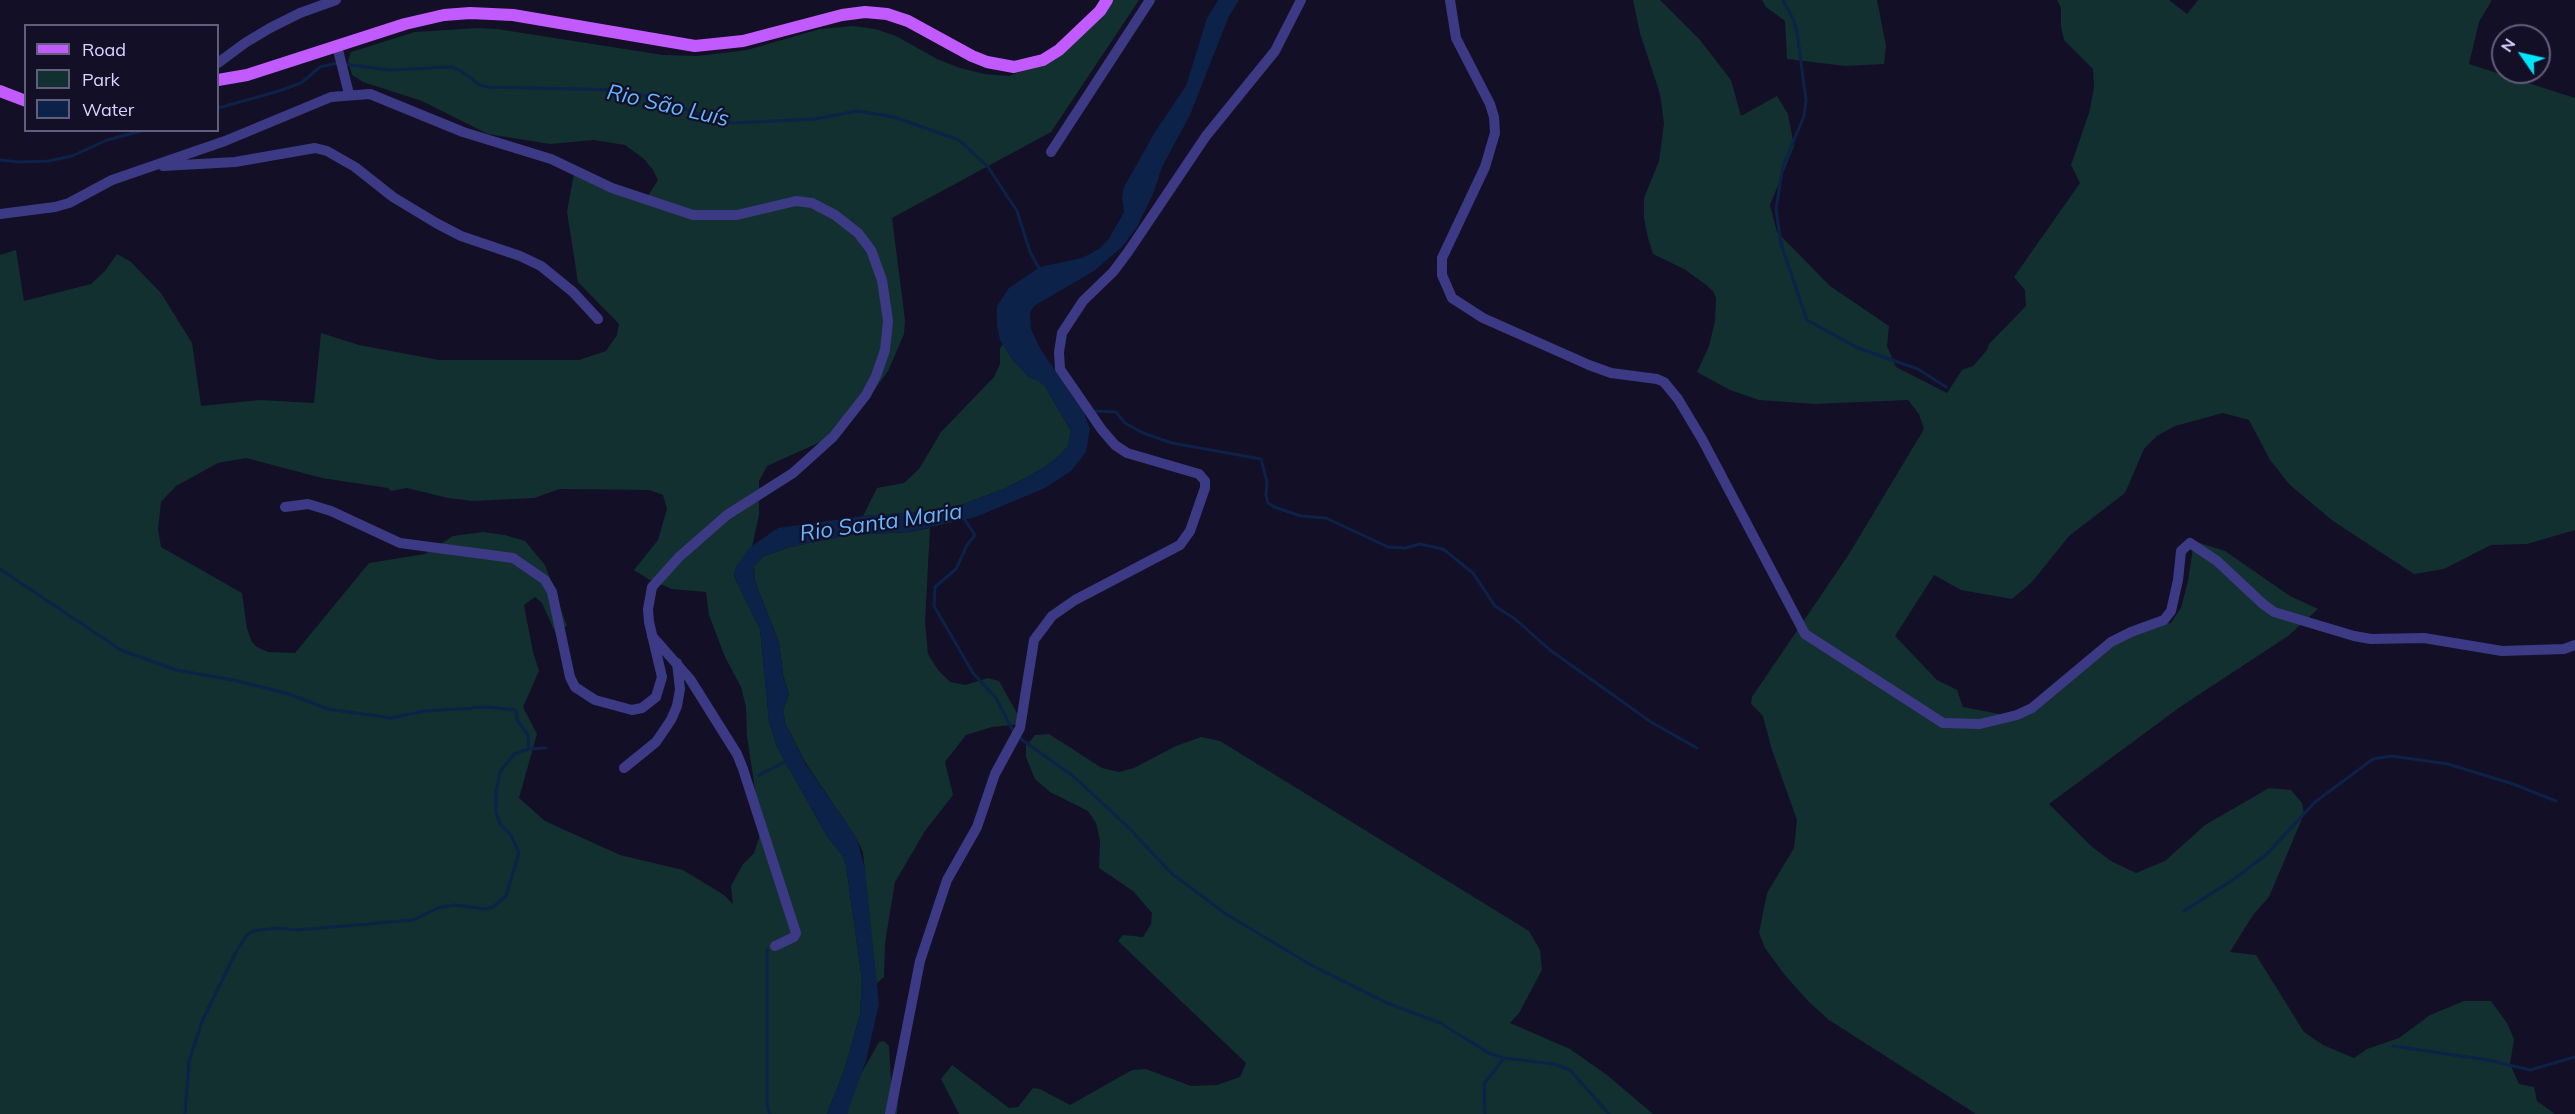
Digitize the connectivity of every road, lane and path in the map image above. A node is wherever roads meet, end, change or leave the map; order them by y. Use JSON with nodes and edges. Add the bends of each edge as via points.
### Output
{"nodes":[{"id":1,"x":336,"y":0,"type":"edge"},
{"id":2,"x":1107,"y":0,"type":"edge"},
{"id":3,"x":1150,"y":0,"type":"edge"},
{"id":4,"x":1301,"y":0,"type":"edge"},
{"id":5,"x":1449,"y":0,"type":"edge"},
{"id":6,"x":338,"y":50,"type":"junction"},
{"id":7,"x":219,"y":62,"type":"edge"},
{"id":8,"x":219,"y":80,"type":"edge"},
{"id":9,"x":0,"y":91,"type":"edge"},
{"id":10,"x":349,"y":94,"type":"junction"},
{"id":11,"x":24,"y":100,"type":"edge"},
{"id":12,"x":1051,"y":152,"type":"dead end"},
{"id":13,"x":145,"y":168,"type":"junction"},
{"id":14,"x":0,"y":214,"type":"edge"},
{"id":15,"x":598,"y":319,"type":"dead end"},
{"id":16,"x":285,"y":507,"type":"dead end"},
{"id":17,"x":652,"y":636,"type":"junction"},
{"id":18,"x":2575,"y":645,"type":"edge"},
{"id":19,"x":677,"y":662,"type":"junction"},
{"id":20,"x":624,"y":768,"type":"dead end"},
{"id":21,"x":775,"y":946,"type":"dead end"},
{"id":22,"x":890,"y":1114,"type":"edge"}],
"edges":[{"from":1,"to":7,"type":"street","via":[[270,28]]},
{"from":2,"to":6,"type":"main road","via":[[1059,50],[1043,60],[1014,67],[980,59],[908,21],[865,12],[743,41],[705,46],[513,15],[471,13],[405,24]]},
{"from":3,"to":12,"type":"street"},
{"from":4,"to":22,"type":"street","via":[[1275,51],[1206,135],[1128,252],[1083,301],[1062,333],[1060,369],[1115,445],[1128,453],[1199,474],[1204,488],[1190,531],[1180,545],[1075,600],[1052,616],[1034,640],[1020,728],[991,783],[977,826],[947,880],[920,961]]},
{"from":5,"to":18,"type":"street","via":[[1456,38],[1490,104],[1495,133],[1485,167],[1442,258],[1442,275],[1452,298],[1483,318],[1589,365],[1664,382],[1702,439],[1805,634],[1943,723],[1980,724],[2032,708],[2111,642],[2164,620],[2171,611],[2181,551],[2190,543],[2217,561],[2274,612],[2354,636],[2424,638],[2502,651]]},
{"from":6,"to":8,"type":"main road"},
{"from":6,"to":10,"type":"street"},
{"from":9,"to":11,"type":"main road"},
{"from":10,"to":13,"type":"street","via":[[331,97],[225,141]]},
{"from":10,"to":17,"type":"street","via":[[370,94],[463,132],[551,159],[612,188],[693,215],[737,215],[796,201],[812,203],[858,233],[871,250],[882,280],[888,321],[885,350],[866,395],[833,436],[793,472],[727,514],[663,573],[650,596]]},
{"from":13,"to":14,"type":"street","via":[[69,203]]},
{"from":13,"to":15,"type":"street","via":[[235,162],[315,148],[327,151],[436,223],[541,266]]},
{"from":16,"to":17,"type":"street","via":[[308,504],[331,511],[400,543],[505,555],[524,564],[545,580],[552,592],[572,682],[596,700],[632,710],[651,702],[660,690],[662,677]]},
{"from":17,"to":19,"type":"street"},
{"from":19,"to":20,"type":"street","via":[[680,689],[671,720],[656,742]]},
{"from":19,"to":21,"type":"street","via":[[743,769],[796,933]]}]}
